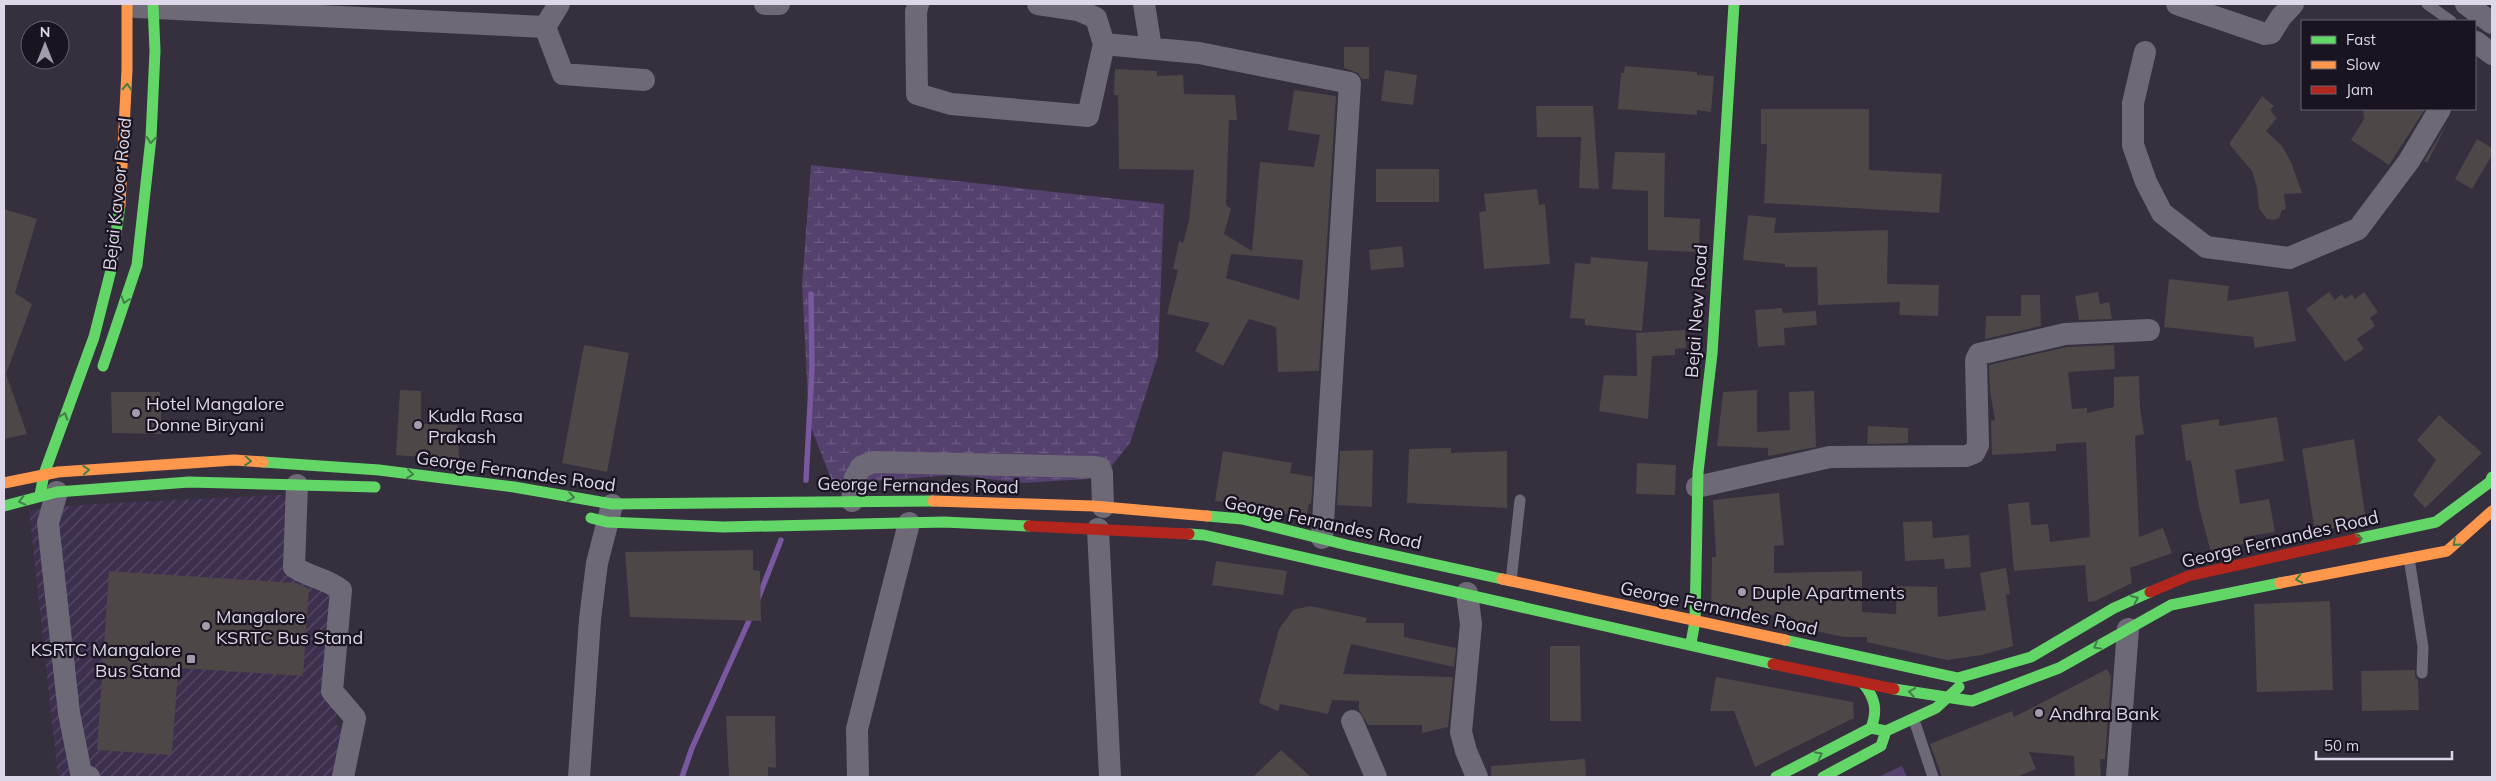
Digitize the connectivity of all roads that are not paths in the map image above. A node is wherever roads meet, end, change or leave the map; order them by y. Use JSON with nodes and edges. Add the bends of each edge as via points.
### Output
{"nodes":[{"id":1,"x":559,"y":4,"type":"edge"},
{"id":2,"x":765,"y":4,"type":"edge"},
{"id":3,"x":778,"y":4,"type":"edge"},
{"id":4,"x":918,"y":4,"type":"edge"},
{"id":5,"x":1038,"y":4,"type":"edge"},
{"id":6,"x":1144,"y":4,"type":"edge"},
{"id":7,"x":1734,"y":4,"type":"edge"},
{"id":8,"x":2177,"y":4,"type":"edge"},
{"id":9,"x":2293,"y":4,"type":"edge"},
{"id":10,"x":2427,"y":4,"type":"edge"},
{"id":11,"x":2466,"y":4,"type":"edge"},
{"id":12,"x":127,"y":5,"type":"edge"},
{"id":13,"x":153,"y":6,"type":"edge"},
{"id":14,"x":447,"y":14,"type":"edge"},
{"id":15,"x":2450,"y":20,"type":"edge"},
{"id":16,"x":2492,"y":22,"type":"edge"},
{"id":17,"x":544,"y":27,"type":"junction"},
{"id":18,"x":1104,"y":44,"type":"junction"},
{"id":19,"x":1151,"y":48,"type":"junction"},
{"id":20,"x":2145,"y":52,"type":"dead end"},
{"id":21,"x":644,"y":80,"type":"dead end"},
{"id":22,"x":2439,"y":110,"type":"edge"},
{"id":23,"x":2149,"y":330,"type":"dead end"},
{"id":24,"x":98,"y":378,"type":"dead end"},
{"id":25,"x":66,"y":467,"type":"junction"},
{"id":26,"x":2492,"y":477,"type":"edge"},
{"id":27,"x":4,"y":483,"type":"edge"},
{"id":28,"x":297,"y":485,"type":"junction"},
{"id":29,"x":1698,"y":487,"type":"junction"},
{"id":30,"x":47,"y":488,"type":"junction"},
{"id":31,"x":392,"y":488,"type":"dead end"},
{"id":32,"x":852,"y":500,"type":"junction"},
{"id":33,"x":1520,"y":500,"type":"dead end"},
{"id":34,"x":4,"y":506,"type":"edge"},
{"id":35,"x":1103,"y":507,"type":"junction"},
{"id":36,"x":2492,"y":511,"type":"edge"},
{"id":37,"x":610,"y":513,"type":"junction"},
{"id":38,"x":580,"y":515,"type":"dead end"},
{"id":39,"x":909,"y":523,"type":"junction"},
{"id":40,"x":1098,"y":529,"type":"junction"},
{"id":41,"x":1322,"y":538,"type":"junction"},
{"id":42,"x":2408,"y":558,"type":"junction"},
{"id":43,"x":1511,"y":581,"type":"junction"},
{"id":44,"x":1467,"y":593,"type":"junction"},
{"id":45,"x":1695,"y":621,"type":"junction"},
{"id":46,"x":2128,"y":629,"type":"junction"},
{"id":47,"x":1691,"y":644,"type":"junction"},
{"id":48,"x":2422,"y":673,"type":"dead end"},
{"id":49,"x":1967,"y":675,"type":"junction"},
{"id":50,"x":1863,"y":683,"type":"junction"},
{"id":51,"x":1952,"y":698,"type":"junction"},
{"id":52,"x":1914,"y":720,"type":"junction"},
{"id":53,"x":1352,"y":721,"type":"dead end"},
{"id":54,"x":1870,"y":728,"type":"junction"},
{"id":55,"x":1886,"y":731,"type":"junction"},
{"id":56,"x":89,"y":777,"type":"edge"},
{"id":57,"x":343,"y":777,"type":"edge"},
{"id":58,"x":579,"y":777,"type":"edge"},
{"id":59,"x":858,"y":777,"type":"edge"},
{"id":60,"x":1110,"y":777,"type":"edge"},
{"id":61,"x":1376,"y":777,"type":"edge"},
{"id":62,"x":1478,"y":777,"type":"edge"},
{"id":63,"x":1776,"y":777,"type":"edge"},
{"id":64,"x":1823,"y":777,"type":"edge"},
{"id":65,"x":1933,"y":777,"type":"edge"},
{"id":66,"x":2117,"y":777,"type":"edge"}],
"edges":[{"from":1,"to":17,"type":"street"},
{"from":2,"to":3,"type":"street"},
{"from":4,"to":18,"type":"street","via":[[917,94],[951,104],[1088,116]]},
{"from":5,"to":18,"type":"street","via":[[1078,10],[1096,18]]},
{"from":6,"to":19,"type":"street"},
{"from":7,"to":29,"type":"main road","name":"Bejai New Road","via":[[1712,354]]},
{"from":8,"to":9,"type":"street","via":[[2265,34],[2271,33]]},
{"from":10,"to":15,"type":"lane"},
{"from":11,"to":16,"type":"street"},
{"from":12,"to":13,"type":"street"},
{"from":30,"to":12,"type":"main road","name":"Bejai Kavoor Road","one_way":true,"via":[[94,337],[111,270],[122,187]]},
{"from":13,"to":14,"type":"street","via":[[404,19]]},
{"from":13,"to":24,"type":"main road","name":"Bejai Kavoor Road","one_way":true,"via":[[155,51],[151,138],[137,265]]},
{"from":14,"to":17,"type":"street"},
{"from":17,"to":21,"type":"street","via":[[563,74]]},
{"from":18,"to":19,"type":"street"},
{"from":19,"to":41,"type":"street","via":[[1199,53],[1350,83]]},
{"from":20,"to":22,"type":"street","via":[[2133,102],[2133,145],[2146,182],[2162,213],[2206,248],[2289,258],[2358,229],[2409,161]]},
{"from":23,"to":29,"type":"street","via":[[2065,334],[1979,354],[1976,360],[1978,444],[1974,453],[1966,456],[1830,457]]},
{"from":25,"to":30,"type":"main road","name":"George Fernandes Road"},
{"from":25,"to":30,"type":"main road"},
{"from":25,"to":37,"type":"main road","name":"George Fernandes Road","one_way":true,"via":[[234,460],[380,470],[514,487]]},
{"from":49,"to":26,"type":"main road","name":"George Fernandes Road","one_way":true,"via":[[2031,657],[2114,608],[2188,576],[2436,522],[2490,482]]},
{"from":27,"to":30,"type":"main road","name":"George Fernandes Road"},
{"from":28,"to":30,"type":"main road","name":"George Fernandes Road","via":[[188,482]]},
{"from":28,"to":31,"type":"main road","name":"George Fernandes Road"},
{"from":28,"to":57,"type":"street","via":[[294,567],[308,576],[329,580],[341,590],[332,692],[355,718]]},
{"from":29,"to":45,"type":"main road","name":"Bejai New Road"},
{"from":30,"to":34,"type":"main road","name":"George Fernandes Road","one_way":true},
{"from":30,"to":56,"type":"street","via":[[69,713],[81,774]]},
{"from":32,"to":35,"type":"main road","name":"George Fernandes Road"},
{"from":32,"to":35,"type":"street","via":[[855,478],[861,467],[873,462],[1095,467],[1102,473]]},
{"from":32,"to":37,"type":"main road","name":"George Fernandes Road"},
{"from":33,"to":43,"type":"lane"},
{"from":35,"to":41,"type":"main road","name":"George Fernandes Road","via":[[1242,519]]},
{"from":36,"to":42,"type":"main road","name":"George Fernandes Road","one_way":true,"via":[[2447,551]]},
{"from":37,"to":38,"type":"main road","name":"George Fernandes Road"},
{"from":37,"to":39,"type":"main road","name":"George Fernandes Road","via":[[724,528]]},
{"from":37,"to":58,"type":"street","via":[[597,563],[590,618]]},
{"from":39,"to":40,"type":"main road","name":"George Fernandes Road"},
{"from":39,"to":59,"type":"street","via":[[857,729]]},
{"from":40,"to":44,"type":"main road","name":"George Fernandes Road","via":[[1204,535]]},
{"from":40,"to":60,"type":"street"},
{"from":41,"to":43,"type":"main road","name":"George Fernandes Road"},
{"from":42,"to":46,"type":"main road","name":"George Fernandes Road","one_way":true,"via":[[2171,605]]},
{"from":42,"to":48,"type":"lane","via":[[2423,647]]},
{"from":43,"to":45,"type":"main road","name":"George Fernandes Road"},
{"from":44,"to":47,"type":"main road","name":"George Fernandes Road"},
{"from":44,"to":62,"type":"street","via":[[1471,624],[1461,732]]},
{"from":45,"to":47,"type":"main road","name":"Bejai New Road"},
{"from":45,"to":49,"type":"main road","name":"George Fernandes Road","via":[[1958,678]]},
{"from":46,"to":51,"type":"main road","name":"George Fernandes Road","one_way":true,"via":[[2059,668],[1972,700]]},
{"from":46,"to":66,"type":"street"},
{"from":47,"to":50,"type":"main road","name":"George Fernandes Road"},
{"from":49,"to":51,"type":"main road"},
{"from":51,"to":50,"type":"main road","name":"George Fernandes Road","one_way":true},
{"from":50,"to":54,"type":"main road","via":[[1877,707]]},
{"from":51,"to":52,"type":"main road"},
{"from":52,"to":55,"type":"main road"},
{"from":52,"to":65,"type":"lane"},
{"from":53,"to":61,"type":"street"},
{"from":54,"to":55,"type":"main road"},
{"from":63,"to":54,"type":"main road","one_way":true},
{"from":55,"to":64,"type":"main road","via":[[1881,746]]}]}
